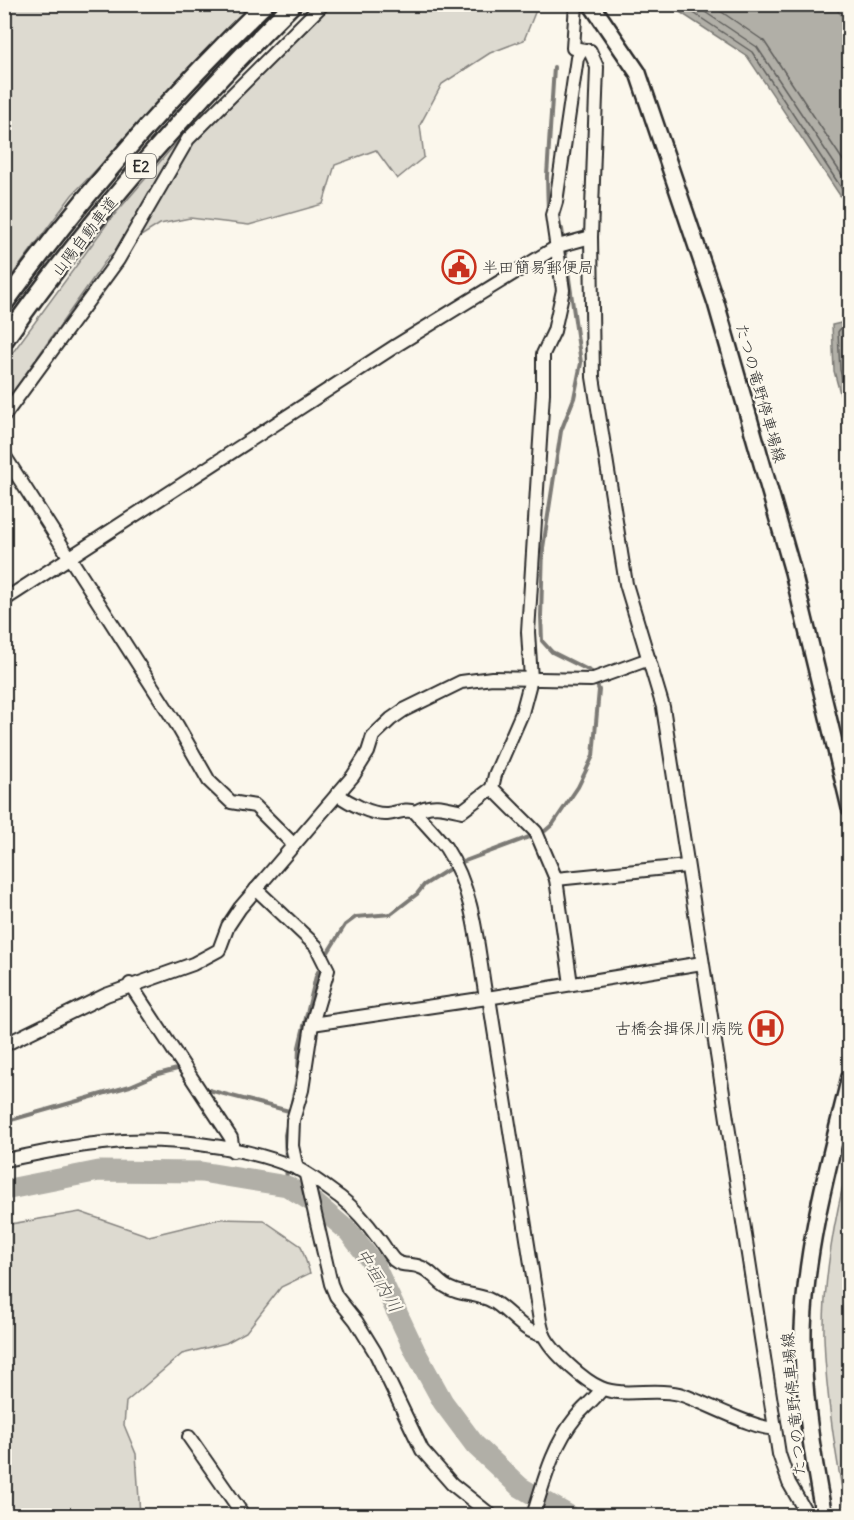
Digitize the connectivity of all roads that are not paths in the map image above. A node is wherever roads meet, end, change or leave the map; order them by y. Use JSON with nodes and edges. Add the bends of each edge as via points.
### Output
{"nodes":[{"id":1,"x":265,"y":4,"type":"edge"},
{"id":2,"x":292,"y":4,"type":"edge"},
{"id":3,"x":323,"y":4,"type":"edge"},
{"id":4,"x":576,"y":4,"type":"edge"},
{"id":5,"x":591,"y":4,"type":"edge"},
{"id":6,"x":581,"y":50,"type":"junction"},
{"id":7,"x":591,"y":237,"type":"junction"},
{"id":8,"x":558,"y":246,"type":"junction"},
{"id":9,"x":4,"y":304,"type":"edge"},
{"id":10,"x":4,"y":341,"type":"edge"},
{"id":11,"x":4,"y":416,"type":"edge"},
{"id":12,"x":4,"y":455,"type":"edge"},
{"id":13,"x":69,"y":558,"type":"junction"},
{"id":14,"x":4,"y":600,"type":"edge"},
{"id":15,"x":649,"y":659,"type":"junction"},
{"id":16,"x":531,"y":679,"type":"junction"},
{"id":17,"x":492,"y":788,"type":"junction"},
{"id":18,"x":337,"y":794,"type":"junction"},
{"id":19,"x":849,"y":808,"type":"edge"},
{"id":20,"x":415,"y":812,"type":"junction"},
{"id":21,"x":293,"y":844,"type":"junction"},
{"id":22,"x":686,"y":866,"type":"junction"},
{"id":23,"x":556,"y":879,"type":"junction"},
{"id":24,"x":256,"y":889,"type":"junction"},
{"id":25,"x":702,"y":963,"type":"junction"},
{"id":26,"x":130,"y":984,"type":"junction"},
{"id":27,"x":571,"y":984,"type":"junction"},
{"id":28,"x":487,"y":998,"type":"junction"},
{"id":29,"x":312,"y":1024,"type":"junction"},
{"id":30,"x":4,"y":1045,"type":"edge"},
{"id":31,"x":849,"y":1077,"type":"edge"},
{"id":32,"x":233,"y":1151,"type":"junction"},
{"id":33,"x":4,"y":1160,"type":"edge"},
{"id":34,"x":303,"y":1175,"type":"junction"},
{"id":35,"x":544,"y":1335,"type":"junction"},
{"id":36,"x":602,"y":1389,"type":"junction"},
{"id":37,"x":775,"y":1428,"type":"junction"},
{"id":38,"x":189,"y":1437,"type":"dead end"},
{"id":39,"x":244,"y":1515,"type":"edge"},
{"id":40,"x":492,"y":1515,"type":"edge"},
{"id":41,"x":533,"y":1515,"type":"edge"},
{"id":42,"x":808,"y":1515,"type":"edge"},
{"id":43,"x":824,"y":1515,"type":"edge"}],
"edges":[{"from":1,"to":9,"type":"highway","name":"山陽自動車道","number":"E2","via":[[161,111],[88,194]]},
{"from":2,"to":10,"type":"highway","name":"山陽自動車道","number":"E2","via":[[133,176]]},
{"from":3,"to":11,"type":"street","via":[[188,139],[118,260]]},
{"from":4,"to":6,"type":"street","via":[[573,48]]},
{"from":5,"to":19,"type":"main road","name":"たつの竜野停車場線","via":[[638,73],[716,303],[793,572]]},
{"from":6,"to":7,"type":"street","via":[[590,51],[597,67]]},
{"from":6,"to":8,"type":"street","via":[[552,215]]},
{"from":7,"to":8,"type":"street"},
{"from":7,"to":15,"type":"street","via":[[592,377],[626,584]]},
{"from":8,"to":13,"type":"street","via":[[397,345]]},
{"from":8,"to":16,"type":"street","via":[[563,290],[554,331],[543,354],[528,632]]},
{"from":12,"to":13,"type":"street"},
{"from":13,"to":14,"type":"street"},
{"from":13,"to":21,"type":"street","via":[[177,725],[209,782],[231,802],[255,806]]},
{"from":15,"to":16,"type":"street","via":[[595,679]]},
{"from":15,"to":22,"type":"street","via":[[663,707]]},
{"from":16,"to":17,"type":"street"},
{"from":16,"to":18,"type":"street","via":[[461,682],[404,710],[372,736],[368,752]]},
{"from":17,"to":20,"type":"street","via":[[462,811],[435,805]]},
{"from":17,"to":23,"type":"street","via":[[538,835]]},
{"from":18,"to":20,"type":"street","via":[[375,812]]},
{"from":18,"to":21,"type":"street"},
{"from":20,"to":28,"type":"street","via":[[446,848],[466,889]]},
{"from":21,"to":24,"type":"street"},
{"from":22,"to":23,"type":"street"},
{"from":22,"to":25,"type":"street"},
{"from":23,"to":27,"type":"street"},
{"from":24,"to":26,"type":"street","via":[[228,926],[219,950],[193,964]]},
{"from":24,"to":29,"type":"street","via":[[316,946],[323,959],[327,970]]},
{"from":25,"to":27,"type":"street"},
{"from":25,"to":37,"type":"street"},
{"from":26,"to":30,"type":"street"},
{"from":26,"to":32,"type":"street","via":[[231,1138]]},
{"from":27,"to":28,"type":"street"},
{"from":28,"to":29,"type":"street"},
{"from":28,"to":35,"type":"street"},
{"from":29,"to":34,"type":"street","via":[[302,1090],[293,1120],[292,1146]]},
{"from":31,"to":43,"type":"main road","name":"たつの竜野停車場線","via":[[814,1227],[803,1330],[812,1452]]},
{"from":32,"to":33,"type":"street","via":[[128,1141]]},
{"from":32,"to":34,"type":"street"},
{"from":34,"to":35,"type":"street","via":[[344,1201],[393,1260],[417,1265],[464,1295],[496,1302],[528,1329]]},
{"from":34,"to":40,"type":"street","via":[[336,1296],[375,1352],[422,1450],[452,1484]]},
{"from":35,"to":36,"type":"street","via":[[556,1352]]},
{"from":36,"to":37,"type":"street","via":[[677,1394],[768,1429]]},
{"from":36,"to":41,"type":"street","via":[[560,1442]]},
{"from":37,"to":42,"type":"street","via":[[789,1483]]},
{"from":38,"to":39,"type":"street"}]}
